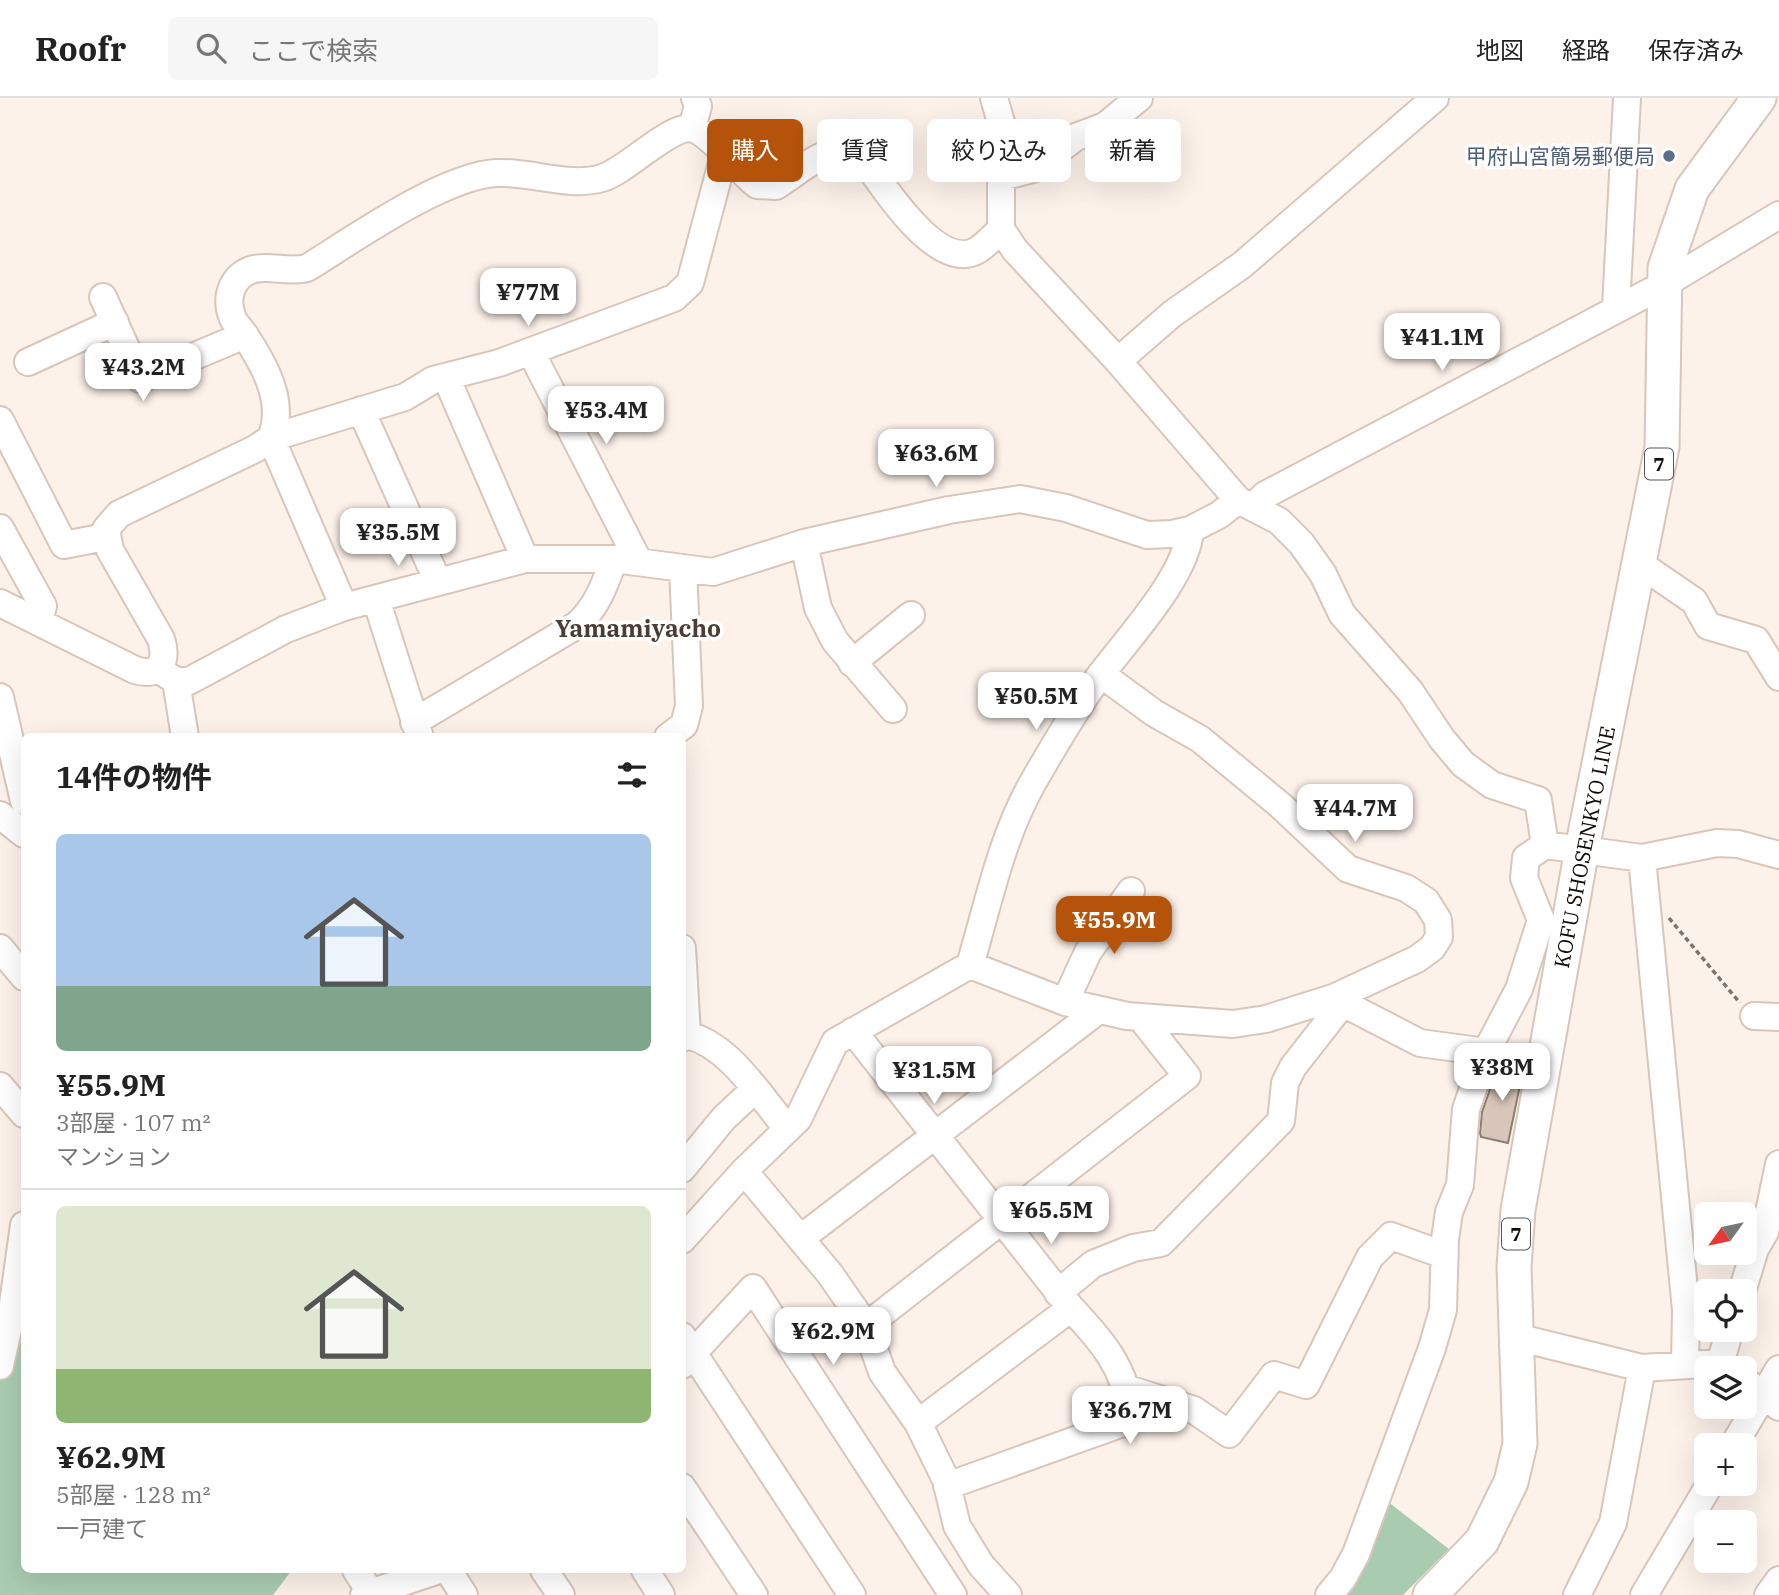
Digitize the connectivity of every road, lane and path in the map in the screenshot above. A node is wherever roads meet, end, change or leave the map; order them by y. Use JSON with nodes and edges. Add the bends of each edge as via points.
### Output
{"nodes":[{"id":1,"x":695,"y":98,"type":"edge"},
{"id":2,"x":993,"y":98,"type":"edge"},
{"id":3,"x":1435,"y":98,"type":"edge"},
{"id":4,"x":1627,"y":98,"type":"edge"},
{"id":5,"x":1759,"y":98,"type":"edge"},
{"id":6,"x":1123,"y":103,"type":"edge"},
{"id":7,"x":1000,"y":119,"type":"edge"},
{"id":8,"x":692,"y":128,"type":"junction"},
{"id":9,"x":707,"y":137,"type":"edge"},
{"id":10,"x":1071,"y":141,"type":"edge"},
{"id":11,"x":803,"y":169,"type":"edge"},
{"id":12,"x":717,"y":182,"type":"edge"},
{"id":13,"x":754,"y":182,"type":"edge"},
{"id":14,"x":782,"y":182,"type":"edge"},
{"id":15,"x":1001,"y":182,"type":"edge"},
{"id":16,"x":1779,"y":215,"type":"edge"},
{"id":17,"x":1001,"y":229,"type":"junction"},
{"id":18,"x":1664,"y":285,"type":"junction"},
{"id":19,"x":103,"y":297,"type":"dead end"},
{"id":20,"x":1616,"y":309,"type":"junction"},
{"id":21,"x":115,"y":322,"type":"junction"},
{"id":22,"x":245,"y":335,"type":"junction"},
{"id":23,"x":531,"y":352,"type":"junction"},
{"id":24,"x":1118,"y":361,"type":"junction"},
{"id":25,"x":28,"y":362,"type":"dead end"},
{"id":26,"x":446,"y":377,"type":"junction"},
{"id":27,"x":361,"y":410,"type":"junction"},
{"id":28,"x":0,"y":420,"type":"edge"},
{"id":29,"x":271,"y":438,"type":"junction"},
{"id":30,"x":1246,"y":504,"type":"junction"},
{"id":31,"x":0,"y":528,"type":"edge"},
{"id":32,"x":1190,"y":530,"type":"junction"},
{"id":33,"x":105,"y":537,"type":"junction"},
{"id":34,"x":804,"y":543,"type":"junction"},
{"id":35,"x":525,"y":559,"type":"junction"},
{"id":36,"x":626,"y":561,"type":"junction"},
{"id":37,"x":1637,"y":562,"type":"junction"},
{"id":38,"x":683,"y":568,"type":"junction"},
{"id":39,"x":438,"y":582,"type":"junction"},
{"id":40,"x":376,"y":598,"type":"junction"},
{"id":41,"x":0,"y":603,"type":"edge"},
{"id":42,"x":344,"y":607,"type":"junction"},
{"id":43,"x":911,"y":615,"type":"dead end"},
{"id":44,"x":39,"y":622,"type":"junction"},
{"id":45,"x":852,"y":663,"type":"junction"},
{"id":46,"x":1101,"y":674,"type":"junction"},
{"id":47,"x":167,"y":675,"type":"junction"},
{"id":48,"x":1779,"y":677,"type":"edge"},
{"id":49,"x":0,"y":696,"type":"edge"},
{"id":50,"x":893,"y":709,"type":"dead end"},
{"id":51,"x":417,"y":730,"type":"edge"},
{"id":52,"x":184,"y":733,"type":"edge"},
{"id":53,"x":673,"y":733,"type":"edge"},
{"id":54,"x":21,"y":788,"type":"edge"},
{"id":55,"x":0,"y":815,"type":"edge"},
{"id":56,"x":21,"y":832,"type":"edge"},
{"id":57,"x":1545,"y":845,"type":"junction"},
{"id":58,"x":1583,"y":849,"type":"junction"},
{"id":59,"x":1779,"y":855,"type":"edge"},
{"id":60,"x":1642,"y":858,"type":"junction"},
{"id":61,"x":1131,"y":891,"type":"dead end"},
{"id":62,"x":1648,"y":918,"type":"junction"},
{"id":63,"x":0,"y":948,"type":"edge"},
{"id":64,"x":971,"y":965,"type":"junction"},
{"id":65,"x":21,"y":973,"type":"edge"},
{"id":66,"x":1338,"y":1001,"type":"junction"},
{"id":67,"x":1065,"y":1002,"type":"junction"},
{"id":68,"x":1096,"y":1012,"type":"junction"},
{"id":69,"x":1140,"y":1017,"type":"junction"},
{"id":70,"x":1767,"y":1017,"type":"edge"},
{"id":71,"x":853,"y":1031,"type":"junction"},
{"id":72,"x":686,"y":1037,"type":"edge"},
{"id":73,"x":1486,"y":1052,"type":"junction"},
{"id":74,"x":0,"y":1086,"type":"edge"},
{"id":75,"x":754,"y":1090,"type":"junction"},
{"id":76,"x":21,"y":1110,"type":"edge"},
{"id":77,"x":788,"y":1129,"type":"junction"},
{"id":78,"x":934,"y":1136,"type":"junction"},
{"id":79,"x":686,"y":1164,"type":"edge"},
{"id":80,"x":1779,"y":1164,"type":"edge"},
{"id":81,"x":744,"y":1171,"type":"junction"},
{"id":82,"x":1001,"y":1220,"type":"junction"},
{"id":83,"x":686,"y":1236,"type":"edge"},
{"id":84,"x":801,"y":1238,"type":"junction"},
{"id":85,"x":0,"y":1239,"type":"edge"},
{"id":86,"x":21,"y":1245,"type":"edge"},
{"id":87,"x":1444,"y":1255,"type":"junction"},
{"id":88,"x":21,"y":1261,"type":"edge"},
{"id":89,"x":1746,"y":1279,"type":"edge"},
{"id":90,"x":1065,"y":1300,"type":"junction"},
{"id":91,"x":866,"y":1326,"type":"junction"},
{"id":92,"x":1517,"y":1337,"type":"junction"},
{"id":93,"x":686,"y":1351,"type":"edge"},
{"id":94,"x":1685,"y":1363,"type":"junction"},
{"id":95,"x":1694,"y":1364,"type":"edge"},
{"id":96,"x":0,"y":1366,"type":"edge"},
{"id":97,"x":1642,"y":1368,"type":"junction"},
{"id":98,"x":1779,"y":1369,"type":"edge"},
{"id":99,"x":1128,"y":1389,"type":"junction"},
{"id":100,"x":1762,"y":1394,"type":"edge"},
{"id":101,"x":918,"y":1423,"type":"junction"},
{"id":102,"x":1740,"y":1433,"type":"edge"},
{"id":103,"x":947,"y":1486,"type":"junction"},
{"id":104,"x":686,"y":1493,"type":"edge"},
{"id":105,"x":1703,"y":1496,"type":"edge"},
{"id":106,"x":981,"y":1564,"type":"junction"},
{"id":107,"x":427,"y":1573,"type":"edge"},
{"id":108,"x":450,"y":1573,"type":"edge"},
{"id":109,"x":546,"y":1573,"type":"edge"},
{"id":110,"x":647,"y":1573,"type":"edge"},
{"id":111,"x":1779,"y":1580,"type":"edge"},
{"id":112,"x":366,"y":1588,"type":"edge"},
{"id":113,"x":945,"y":1592,"type":"edge"},
{"id":114,"x":464,"y":1595,"type":"edge"},
{"id":115,"x":561,"y":1595,"type":"edge"},
{"id":116,"x":661,"y":1595,"type":"edge"},
{"id":117,"x":754,"y":1595,"type":"edge"},
{"id":118,"x":852,"y":1595,"type":"edge"},
{"id":119,"x":1008,"y":1595,"type":"edge"},
{"id":120,"x":1329,"y":1595,"type":"edge"},
{"id":121,"x":1430,"y":1595,"type":"edge"},
{"id":122,"x":1577,"y":1595,"type":"edge"},
{"id":123,"x":1644,"y":1595,"type":"edge"},
{"id":124,"x":1768,"y":1595,"type":"edge"}],
"edges":[{"from":1,"to":8,"type":"street","via":[[698,106]]},
{"from":2,"to":7,"type":"street"},
{"from":3,"to":24,"type":"street","via":[[1242,265],[1172,314]]},
{"from":4,"to":20,"type":"street"},
{"from":5,"to":18,"type":"main road","name":"KOFU SHOSENKYO LINE","number":"7","via":[[1692,189],[1665,268]]},
{"from":6,"to":10,"type":"street","via":[[1105,126]]},
{"from":8,"to":9,"type":"street"},
{"from":8,"to":22,"type":"street","via":[[679,130],[629,166],[599,180],[480,175],[422,201],[307,268],[255,268],[229,292],[233,318]]},
{"from":11,"to":17,"type":"street","via":[[830,152],[845,148],[859,152],[900,209],[939,246],[960,253],[976,251]]},
{"from":12,"to":23,"type":"street","via":[[690,283],[683,291],[665,302]]},
{"from":13,"to":14,"type":"street","via":[[768,188]]},
{"from":15,"to":17,"type":"street"},
{"from":16,"to":18,"type":"street"},
{"from":17,"to":24,"type":"street"},
{"from":18,"to":20,"type":"street"},
{"from":18,"to":37,"type":"main road","name":"KOFU SHOSENKYO LINE","number":"7","via":[[1662,447]]},
{"from":19,"to":21,"type":"street"},
{"from":20,"to":30,"type":"street"},
{"from":21,"to":22,"type":"street","via":[[140,379]]},
{"from":21,"to":25,"type":"street"},
{"from":22,"to":29,"type":"street","via":[[275,397],[278,411]]},
{"from":23,"to":26,"type":"street"},
{"from":23,"to":36,"type":"street"},
{"from":24,"to":30,"type":"street"},
{"from":26,"to":27,"type":"street","via":[[405,397]]},
{"from":26,"to":35,"type":"street"},
{"from":27,"to":29,"type":"street"},
{"from":27,"to":39,"type":"street"},
{"from":28,"to":33,"type":"street","via":[[64,545]]},
{"from":29,"to":33,"type":"street","via":[[119,514],[109,521]]},
{"from":29,"to":42,"type":"street"},
{"from":30,"to":32,"type":"street"},
{"from":30,"to":57,"type":"street","via":[[1279,521],[1301,543],[1323,574],[1342,614],[1410,691],[1463,764],[1492,785],[1538,800]]},
{"from":31,"to":44,"type":"street","via":[[43,606]]},
{"from":32,"to":34,"type":"street","via":[[1147,535],[1066,508],[1020,499]]},
{"from":32,"to":46,"type":"street","via":[[1189,547],[1170,583]]},
{"from":33,"to":47,"type":"street","via":[[161,639]]},
{"from":34,"to":38,"type":"street","via":[[713,572]]},
{"from":34,"to":45,"type":"street","via":[[818,608]]},
{"from":35,"to":36,"type":"street"},
{"from":35,"to":39,"type":"street"},
{"from":36,"to":38,"type":"street"},
{"from":36,"to":51,"type":"street","via":[[590,614],[577,625],[496,671]]},
{"from":37,"to":48,"type":"street","via":[[1694,601],[1708,626],[1756,640]]},
{"from":37,"to":58,"type":"main road","name":"KOFU SHOSENKYO LINE","number":"7"},
{"from":38,"to":53,"type":"street","via":[[689,706],[684,725]]},
{"from":39,"to":40,"type":"street"},
{"from":40,"to":42,"type":"street"},
{"from":40,"to":51,"type":"street"},
{"from":41,"to":44,"type":"street"},
{"from":42,"to":47,"type":"street","via":[[286,629],[189,681]]},
{"from":43,"to":45,"type":"street"},
{"from":44,"to":47,"type":"street","via":[[135,670]]},
{"from":45,"to":50,"type":"street"},
{"from":46,"to":64,"type":"street","via":[[1030,786],[1006,845]]},
{"from":46,"to":66,"type":"street","via":[[1154,713],[1200,738],[1348,869],[1406,888],[1426,901],[1438,920],[1439,937],[1432,948]]},
{"from":47,"to":52,"type":"street"},
{"from":49,"to":54,"type":"street"},
{"from":55,"to":56,"type":"street"},
{"from":57,"to":58,"type":"street"},
{"from":57,"to":73,"type":"street","via":[[1526,858],[1524,878],[1541,920],[1519,989]]},
{"from":58,"to":60,"type":"street"},
{"from":58,"to":92,"type":"main road","name":"KOFU SHOSENKYO LINE","number":"7","via":[[1518,1210],[1514,1267]]},
{"from":59,"to":60,"type":"street","via":[[1717,843]]},
{"from":60,"to":62,"type":"street"},
{"from":61,"to":67,"type":"street","via":[[1088,952]]},
{"from":62,"to":70,"type":"path","via":[[1671,918]]},
{"from":62,"to":94,"type":"street","via":[[1686,1310]]},
{"from":63,"to":65,"type":"street"},
{"from":64,"to":67,"type":"street"},
{"from":64,"to":71,"type":"street"},
{"from":66,"to":69,"type":"street","via":[[1233,1024]]},
{"from":66,"to":73,"type":"street","via":[[1420,1043]]},
{"from":66,"to":90,"type":"street","via":[[1285,1083],[1281,1121],[1161,1243],[1093,1264]]},
{"from":67,"to":68,"type":"street"},
{"from":68,"to":69,"type":"street"},
{"from":68,"to":78,"type":"street"},
{"from":69,"to":82,"type":"street","via":[[1187,1076]]},
{"from":71,"to":77,"type":"street","via":[[835,1042],[798,1119]]},
{"from":71,"to":78,"type":"street"},
{"from":72,"to":75,"type":"street","via":[[705,1040]]},
{"from":73,"to":87,"type":"street","via":[[1466,1109],[1460,1185],[1448,1212]]},
{"from":74,"to":76,"type":"street"},
{"from":75,"to":77,"type":"street"},
{"from":75,"to":79,"type":"street"},
{"from":77,"to":81,"type":"street"},
{"from":78,"to":82,"type":"street"},
{"from":78,"to":84,"type":"street"},
{"from":80,"to":89,"type":"street","via":[[1765,1232]]},
{"from":81,"to":83,"type":"street"},
{"from":81,"to":84,"type":"street"},
{"from":82,"to":90,"type":"street"},
{"from":82,"to":91,"type":"street"},
{"from":84,"to":91,"type":"street"},
{"from":85,"to":86,"type":"street"},
{"from":87,"to":99,"type":"street","via":[[1391,1236],[1370,1257],[1306,1385],[1274,1375],[1229,1434],[1194,1410]]},
{"from":87,"to":120,"type":"street","via":[[1443,1310],[1432,1348],[1356,1553]]},
{"from":88,"to":96,"type":"street"},
{"from":90,"to":99,"type":"street","via":[[1108,1348]]},
{"from":90,"to":101,"type":"street"},
{"from":91,"to":101,"type":"street","via":[[882,1372]]},
{"from":92,"to":97,"type":"street"},
{"from":92,"to":121,"type":"main road","name":"KOFU SHOSENKYO LINE","number":"7","via":[[1520,1444],[1511,1482],[1482,1541]]},
{"from":93,"to":113,"type":"street","via":[[753,1288]]},
{"from":93,"to":118,"type":"street"},
{"from":94,"to":95,"type":"street"},
{"from":94,"to":97,"type":"street"},
{"from":97,"to":122,"type":"street","via":[[1613,1523]]},
{"from":98,"to":100,"type":"street"},
{"from":99,"to":103,"type":"street","via":[[1130,1413],[1123,1423]]},
{"from":100,"to":102,"type":"street"},
{"from":101,"to":103,"type":"street"},
{"from":103,"to":106,"type":"street","via":[[957,1526]]},
{"from":104,"to":117,"type":"street"},
{"from":105,"to":123,"type":"street"},
{"from":106,"to":113,"type":"street"},
{"from":106,"to":119,"type":"street"},
{"from":107,"to":112,"type":"street"},
{"from":108,"to":114,"type":"street"},
{"from":109,"to":115,"type":"street"},
{"from":110,"to":116,"type":"street"},
{"from":111,"to":124,"type":"street"}]}
